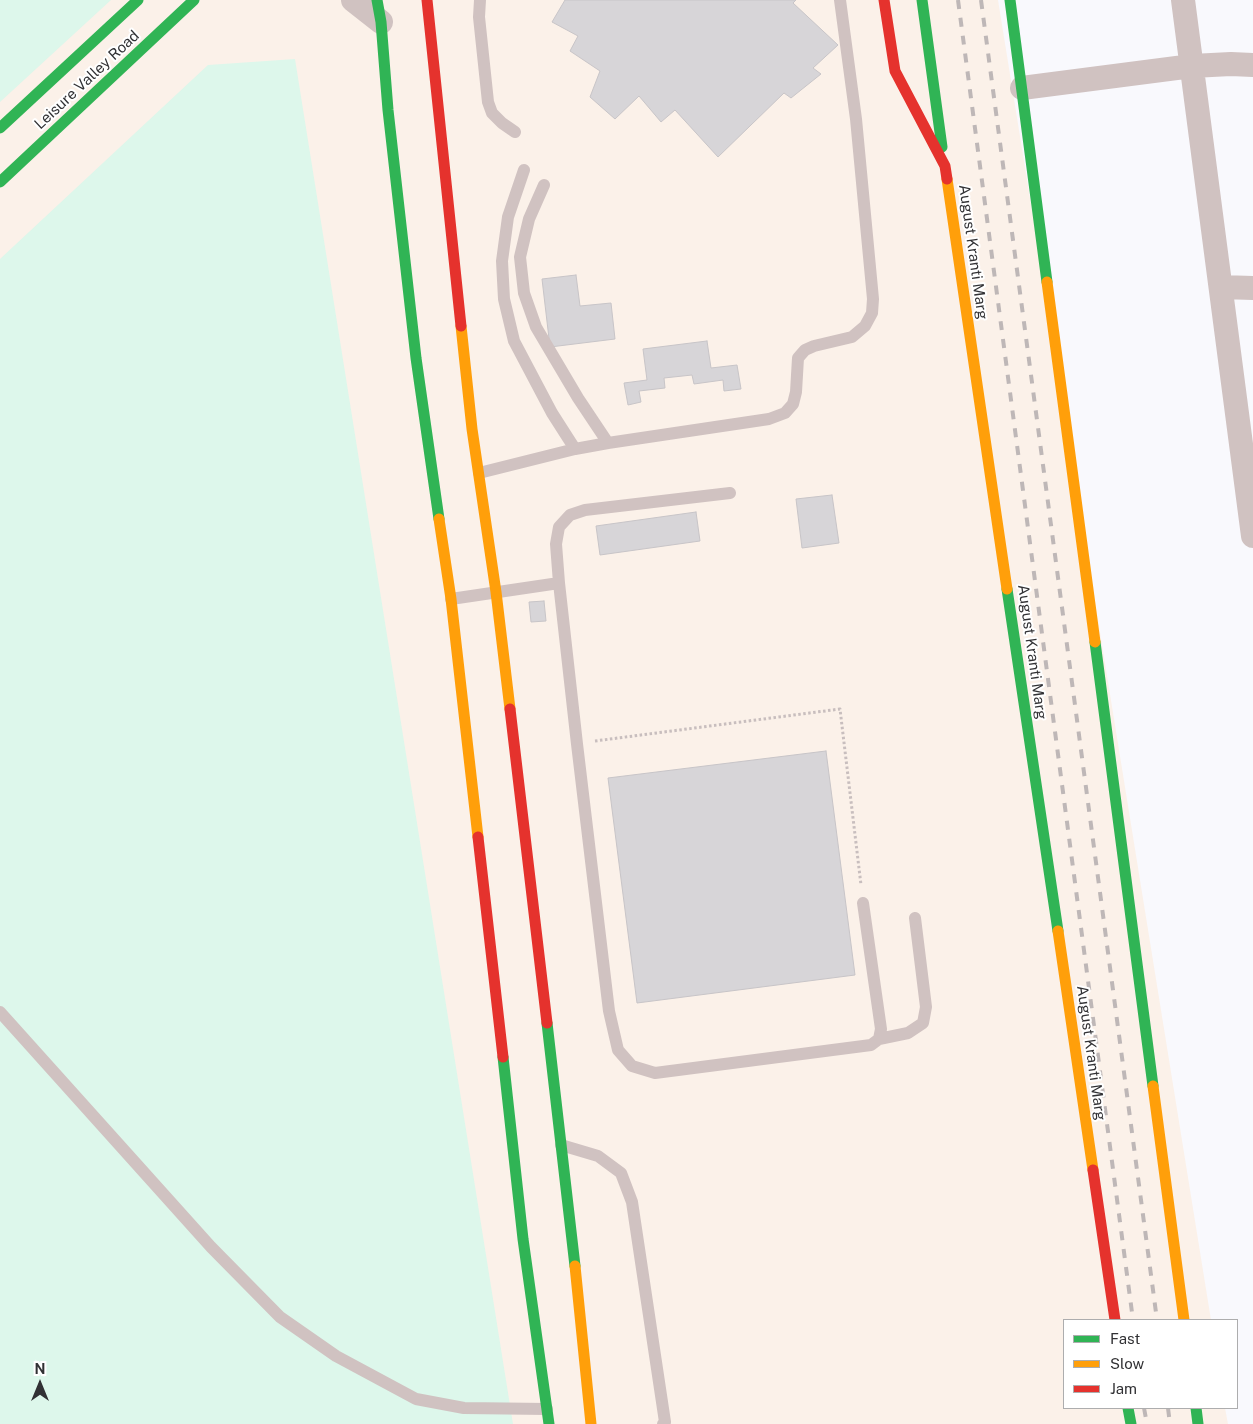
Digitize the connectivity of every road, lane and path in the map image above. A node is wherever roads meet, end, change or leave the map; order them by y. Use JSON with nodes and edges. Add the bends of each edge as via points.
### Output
{"nodes":[{"id":1,"x":138,"y":0,"type":"edge"},
{"id":2,"x":194,"y":0,"type":"edge"},
{"id":3,"x":354,"y":0,"type":"edge"},
{"id":4,"x":426,"y":0,"type":"edge"},
{"id":5,"x":480,"y":0,"type":"edge"},
{"id":6,"x":840,"y":0,"type":"edge"},
{"id":7,"x":884,"y":0,"type":"edge"},
{"id":8,"x":922,"y":0,"type":"edge"},
{"id":9,"x":1010,"y":0,"type":"edge"},
{"id":10,"x":1183,"y":0,"type":"edge"},
{"id":11,"x":379,"y":11,"type":"edge"},
{"id":12,"x":1253,"y":65,"type":"edge"},
{"id":13,"x":1192,"y":66,"type":"junction"},
{"id":14,"x":1022,"y":88,"type":"junction"},
{"id":15,"x":0,"y":128,"type":"edge"},
{"id":16,"x":515,"y":132,"type":"dead end"},
{"id":17,"x":945,"y":166,"type":"junction"},
{"id":18,"x":524,"y":170,"type":"dead end"},
{"id":19,"x":0,"y":182,"type":"edge"},
{"id":20,"x":544,"y":185,"type":"dead end"},
{"id":21,"x":1221,"y":287,"type":"junction"},
{"id":22,"x":1253,"y":288,"type":"edge"},
{"id":23,"x":1244,"y":399,"type":"edge"},
{"id":24,"x":608,"y":443,"type":"junction"},
{"id":25,"x":575,"y":449,"type":"junction"},
{"id":26,"x":479,"y":474,"type":"junction"},
{"id":27,"x":730,"y":493,"type":"dead end"},
{"id":28,"x":1253,"y":536,"type":"edge"},
{"id":29,"x":559,"y":583,"type":"junction"},
{"id":30,"x":496,"y":592,"type":"junction"},
{"id":31,"x":451,"y":599,"type":"junction"},
{"id":32,"x":577,"y":744,"type":"junction"},
{"id":33,"x":863,"y":903,"type":"joint"},
{"id":34,"x":915,"y":918,"type":"dead end"},
{"id":35,"x":0,"y":1012,"type":"edge"},
{"id":36,"x":879,"y":1039,"type":"junction"},
{"id":37,"x":561,"y":1145,"type":"junction"},
{"id":38,"x":1115,"y":1319,"type":"edge"},
{"id":39,"x":1184,"y":1319,"type":"edge"},
{"id":40,"x":547,"y":1409,"type":"junction"},
{"id":41,"x":1128,"y":1409,"type":"edge"},
{"id":42,"x":1196,"y":1409,"type":"edge"},
{"id":43,"x":549,"y":1424,"type":"edge"},
{"id":44,"x":591,"y":1424,"type":"edge"},
{"id":45,"x":663,"y":1424,"type":"edge"},
{"id":46,"x":1131,"y":1424,"type":"edge"},
{"id":47,"x":1198,"y":1424,"type":"edge"}],
"edges":[{"from":1,"to":15,"type":"street","name":"Leisure Valley Road"},
{"from":2,"to":19,"type":"street","name":"Leisure Valley Road"},
{"from":3,"to":11,"type":"street"},
{"from":4,"to":26,"type":"street"},
{"from":5,"to":16,"type":"lane","via":[[488,102],[492,113]]},
{"from":6,"to":24,"type":"lane","via":[[856,119],[873,299],[872,313],[866,326],[852,337],[805,350],[798,358],[793,404],[785,413],[769,419]]},
{"from":7,"to":17,"type":"street","name":"August Kranti Marg","via":[[895,71]]},
{"from":8,"to":17,"type":"street"},
{"from":9,"to":14,"type":"street"},
{"from":10,"to":13,"type":"street"},
{"from":11,"to":31,"type":"street","via":[[416,358]]},
{"from":12,"to":13,"type":"street"},
{"from":13,"to":14,"type":"street"},
{"from":13,"to":21,"type":"street"},
{"from":14,"to":39,"type":"street"},
{"from":17,"to":38,"type":"street","name":"August Kranti Marg"},
{"from":18,"to":25,"type":"lane","via":[[508,217],[502,261],[504,299],[514,341]]},
{"from":20,"to":24,"type":"lane","via":[[529,219],[520,257],[524,293],[536,327]]},
{"from":21,"to":22,"type":"street"},
{"from":21,"to":23,"type":"street"},
{"from":23,"to":28,"type":"street"},
{"from":24,"to":25,"type":"lane"},
{"from":25,"to":26,"type":"lane"},
{"from":26,"to":30,"type":"street"},
{"from":27,"to":29,"type":"lane","via":[[585,510],[570,515],[559,527],[556,544]]},
{"from":29,"to":30,"type":"lane"},
{"from":29,"to":32,"type":"lane"},
{"from":30,"to":31,"type":"lane"},
{"from":30,"to":37,"type":"street"},
{"from":31,"to":40,"type":"street","via":[[523,1239]]},
{"from":32,"to":33,"type":"path","via":[[840,709]]},
{"from":32,"to":36,"type":"lane","via":[[610,1011],[618,1050],[632,1066],[655,1073],[871,1045]]},
{"from":33,"to":36,"type":"lane","via":[[881,1029]]},
{"from":34,"to":36,"type":"lane","via":[[926,1007],[923,1023],[908,1033]]},
{"from":35,"to":40,"type":"lane","via":[[211,1247],[280,1317],[336,1356],[416,1399],[464,1408]]},
{"from":37,"to":44,"type":"street"},
{"from":37,"to":45,"type":"lane","via":[[598,1156],[621,1173],[632,1202]]},
{"from":40,"to":43,"type":"street"},
{"from":41,"to":46,"type":"street"},
{"from":42,"to":47,"type":"street"}]}
